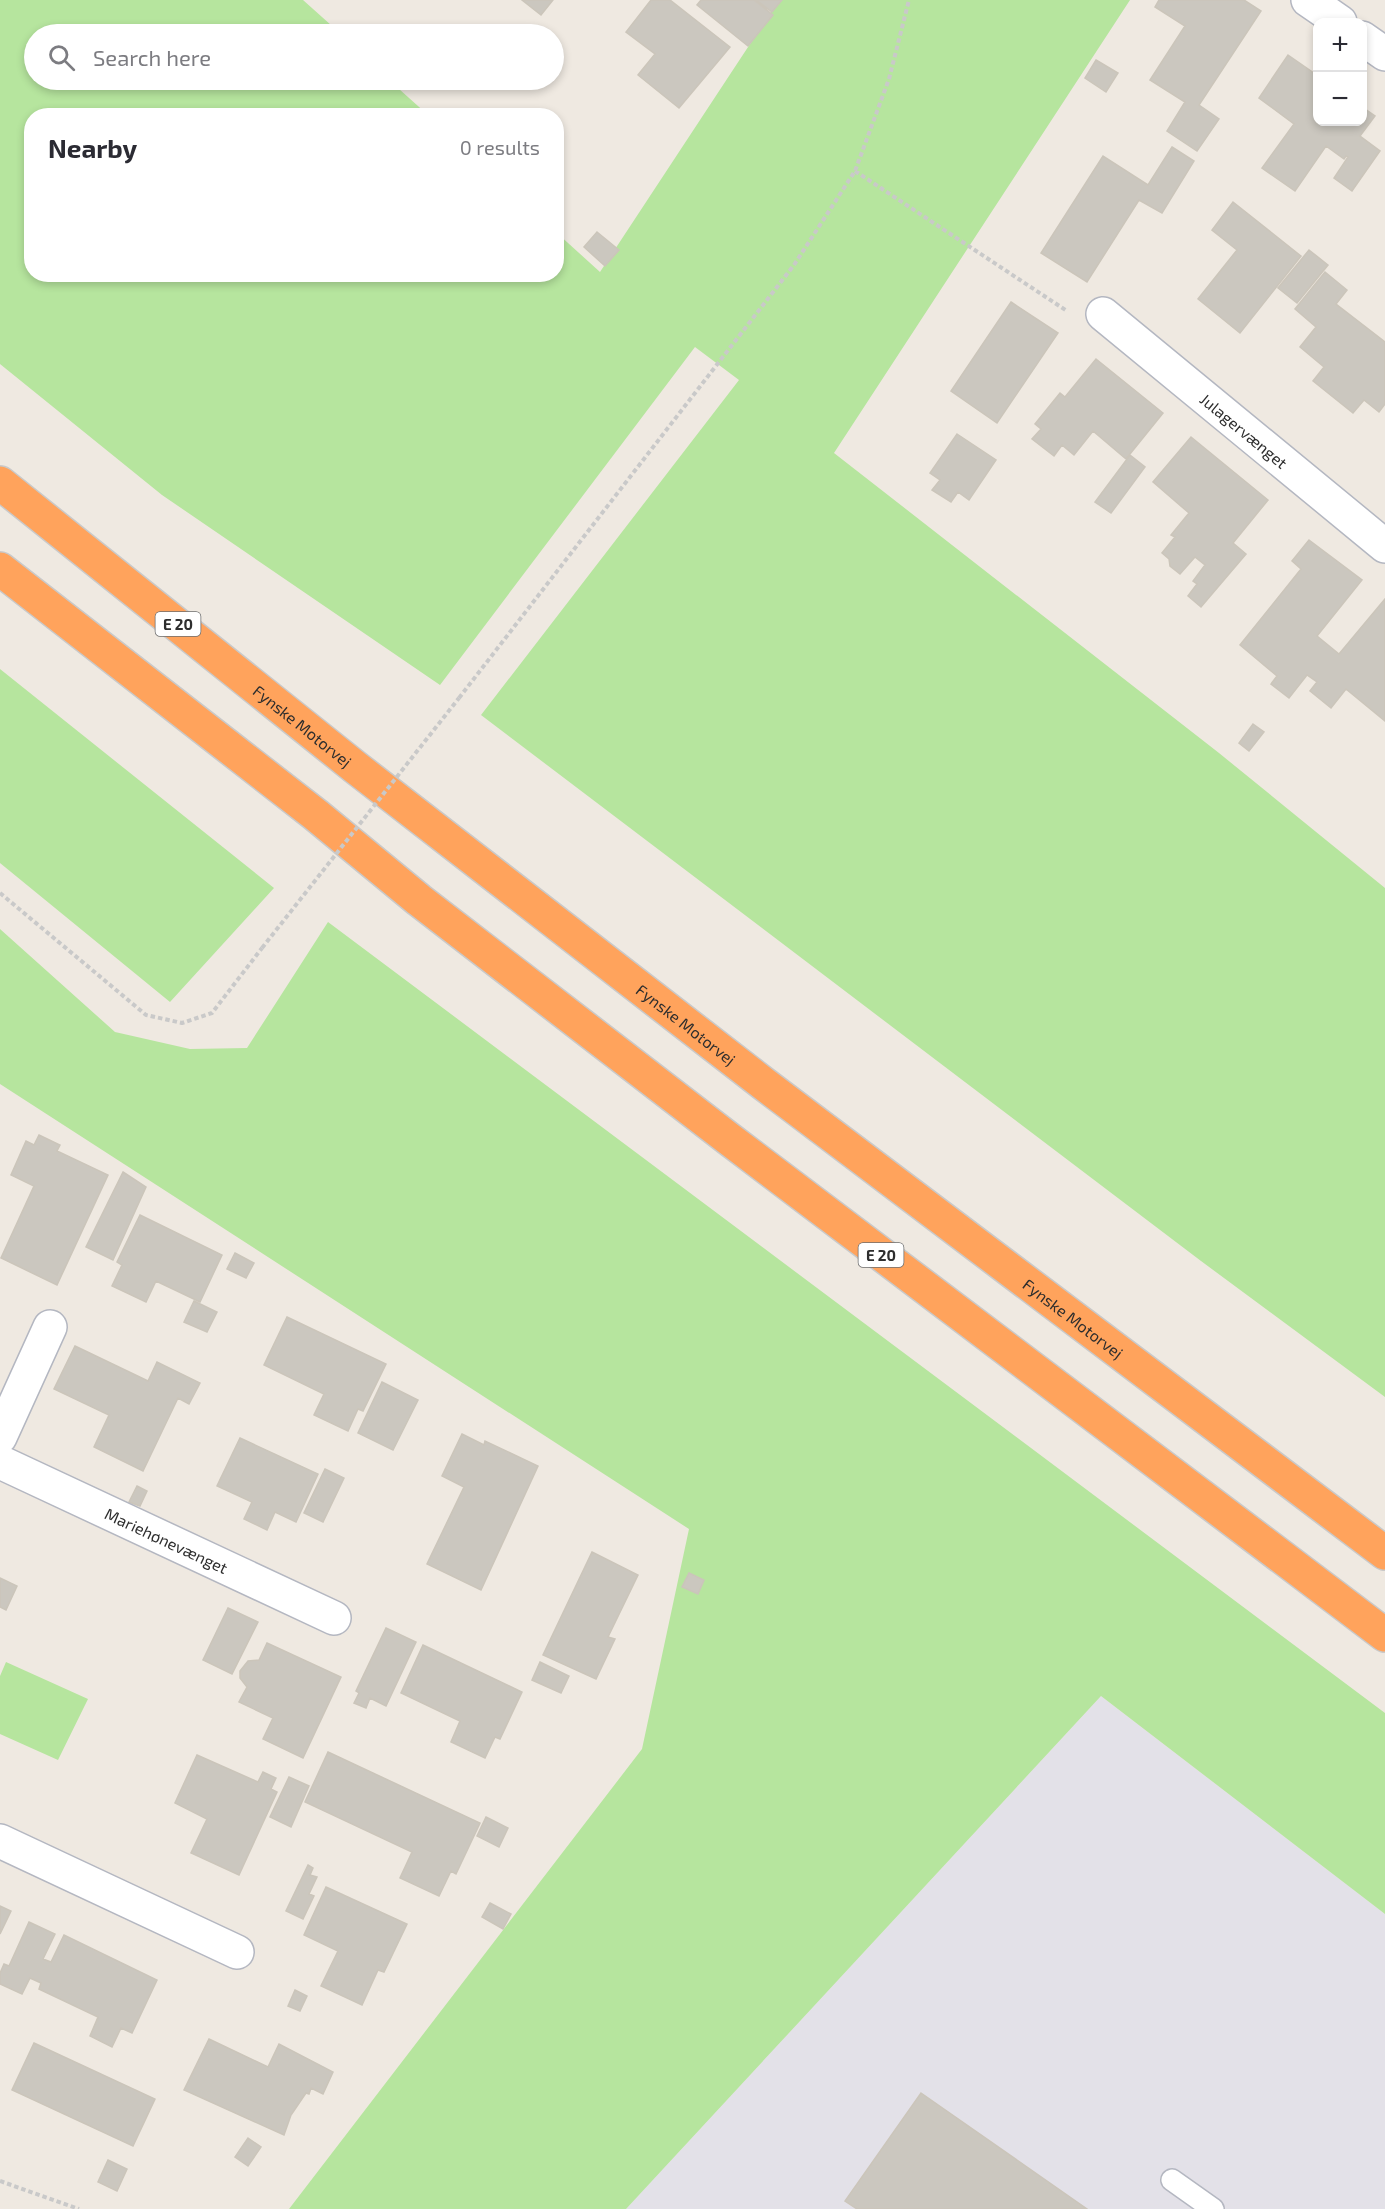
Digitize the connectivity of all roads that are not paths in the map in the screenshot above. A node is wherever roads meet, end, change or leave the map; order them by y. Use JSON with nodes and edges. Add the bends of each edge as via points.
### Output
{"nodes":[{"id":1,"x":1308,"y":0,"type":"edge"},
{"id":2,"x":1334,"y":18,"type":"edge"},
{"id":3,"x":1367,"y":41,"type":"edge"},
{"id":4,"x":1385,"y":54,"type":"edge"},
{"id":5,"x":1103,"y":314,"type":"road end"},
{"id":6,"x":0,"y":483,"type":"edge"},
{"id":7,"x":1385,"y":546,"type":"edge"},
{"id":8,"x":0,"y":569,"type":"edge"},
{"id":9,"x":50,"y":1327,"type":"dead end"},
{"id":10,"x":0,"y":1437,"type":"edge"},
{"id":11,"x":0,"y":1462,"type":"edge"},
{"id":12,"x":1385,"y":1553,"type":"edge"},
{"id":13,"x":334,"y":1618,"type":"dead end"},
{"id":14,"x":1385,"y":1635,"type":"edge"},
{"id":15,"x":0,"y":1841,"type":"edge"},
{"id":16,"x":237,"y":1952,"type":"dead end"},
{"id":17,"x":1172,"y":2180,"type":"dead end"},
{"id":18,"x":1213,"y":2209,"type":"edge"}],
"edges":[{"from":1,"to":2,"type":"street"},
{"from":3,"to":4,"type":"street"},
{"from":5,"to":7,"type":"street","name":"Julagervænget"},
{"from":6,"to":12,"type":"highway","name":"Fynske Motorvej","number":"E 20","via":[[355,767],[764,1084]]},
{"from":8,"to":14,"type":"highway","number":"E 20","via":[[729,1139]]},
{"from":9,"to":10,"type":"street"},
{"from":11,"to":13,"type":"street","name":"Mariehønevænget"},
{"from":15,"to":16,"type":"street"},
{"from":17,"to":18,"type":"lane"}]}
